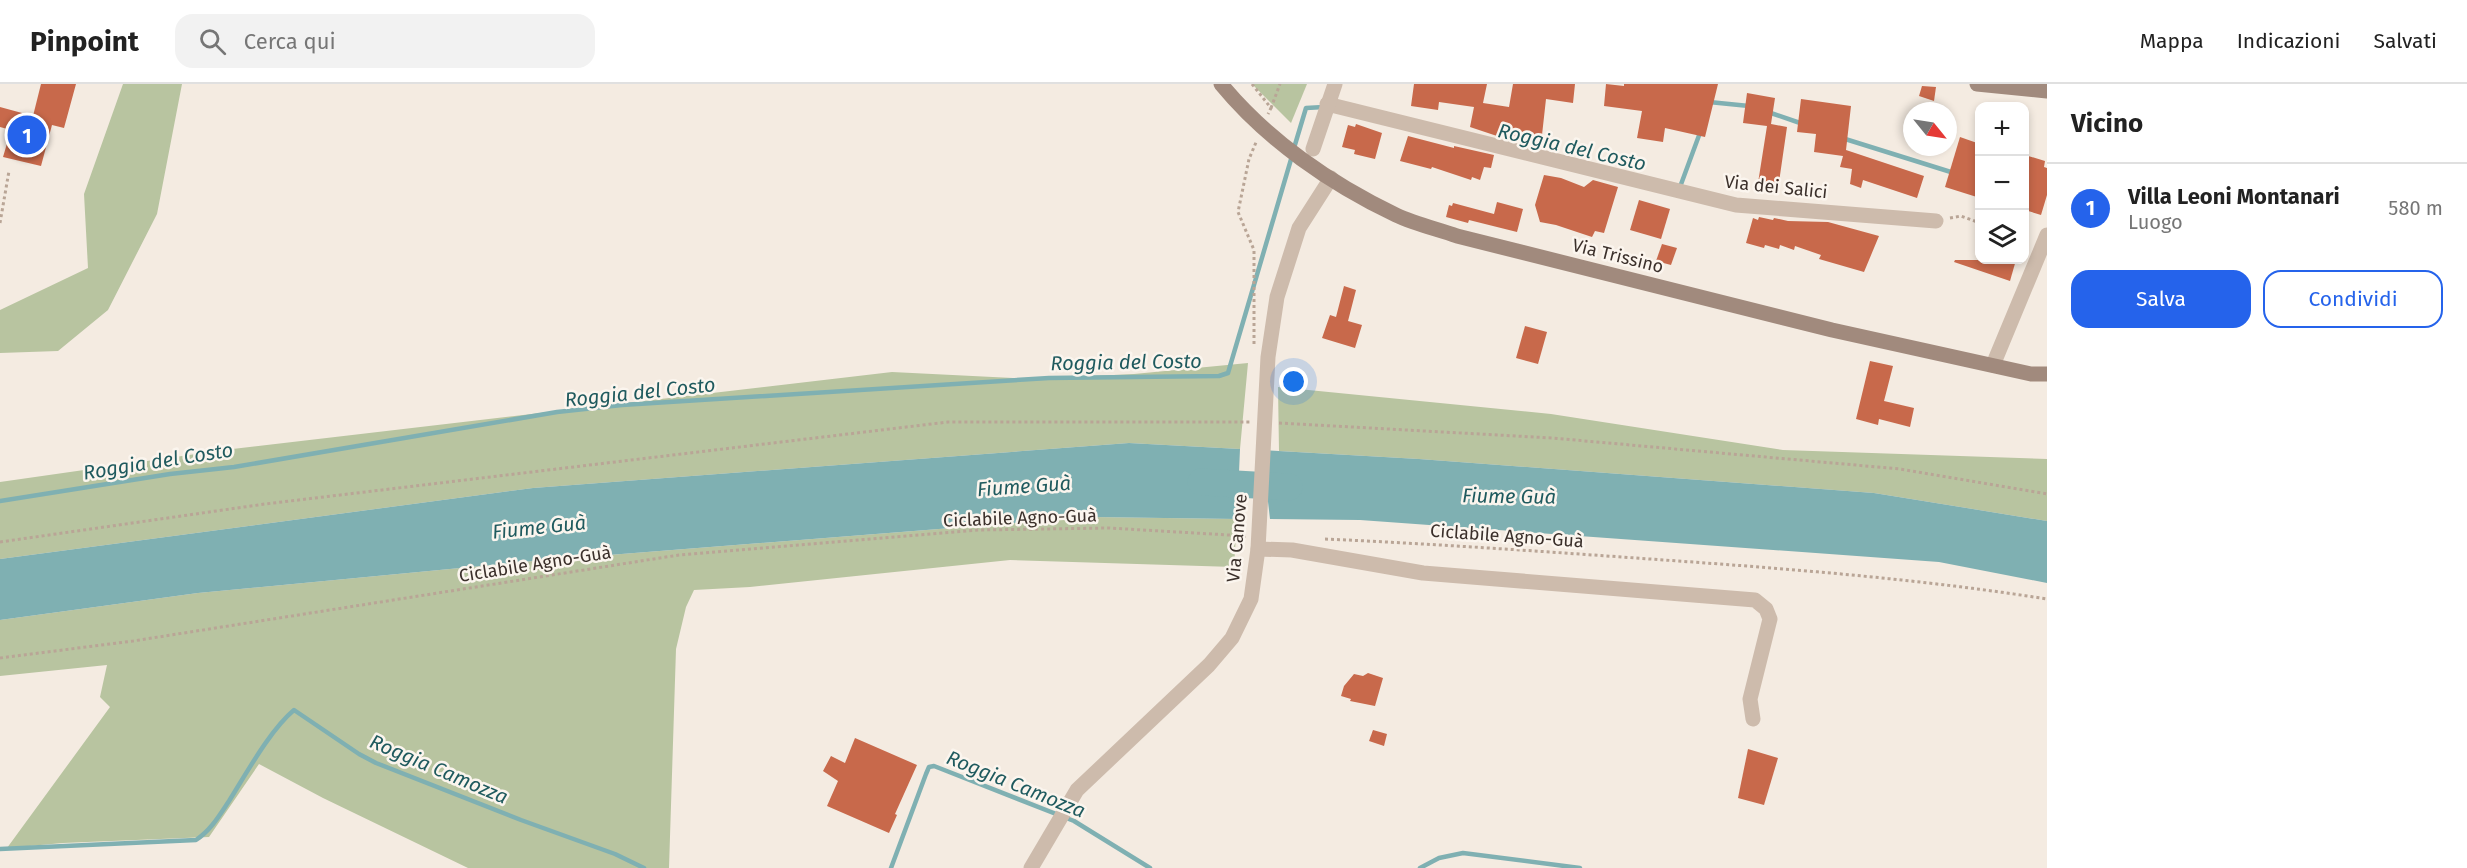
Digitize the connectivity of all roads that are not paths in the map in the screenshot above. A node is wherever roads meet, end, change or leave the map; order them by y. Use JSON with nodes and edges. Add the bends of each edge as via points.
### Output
{"nodes":[{"id":1,"x":1221,"y":84,"type":"edge"},
{"id":2,"x":1335,"y":84,"type":"edge"},
{"id":3,"x":1977,"y":84,"type":"edge"},
{"id":4,"x":2047,"y":91,"type":"edge"},
{"id":5,"x":1327,"y":104,"type":"junction"},
{"id":6,"x":1313,"y":149,"type":"dead end"},
{"id":7,"x":1331,"y":178,"type":"junction"},
{"id":8,"x":1936,"y":221,"type":"road end"},
{"id":9,"x":2047,"y":235,"type":"edge"},
{"id":10,"x":1993,"y":365,"type":"junction"},
{"id":11,"x":2047,"y":374,"type":"edge"},
{"id":12,"x":1258,"y":543,"type":"junction"},
{"id":13,"x":1753,"y":719,"type":"dead end"},
{"id":14,"x":1031,"y":868,"type":"edge"}],
"edges":[{"from":1,"to":7,"type":"main road","name":"Via Trissino","via":[[1271,135]]},
{"from":2,"to":5,"type":"street"},
{"from":3,"to":4,"type":"main road"},
{"from":5,"to":6,"type":"street"},
{"from":5,"to":8,"type":"street","name":"Via dei Salici","via":[[1736,205]]},
{"from":7,"to":10,"type":"main road","name":"Via Trissino","via":[[1398,216],[1457,236],[1832,330]]},
{"from":7,"to":12,"type":"street","name":"Via Canove","via":[[1299,228],[1277,297],[1268,357]]},
{"from":9,"to":10,"type":"street"},
{"from":10,"to":11,"type":"main road","name":"Via Trissino"},
{"from":12,"to":13,"type":"street","via":[[1423,573],[1755,600],[1766,609],[1770,619],[1750,699]]},
{"from":12,"to":14,"type":"street","name":"Via Canove","via":[[1251,599],[1233,638],[1077,790]]}]}
